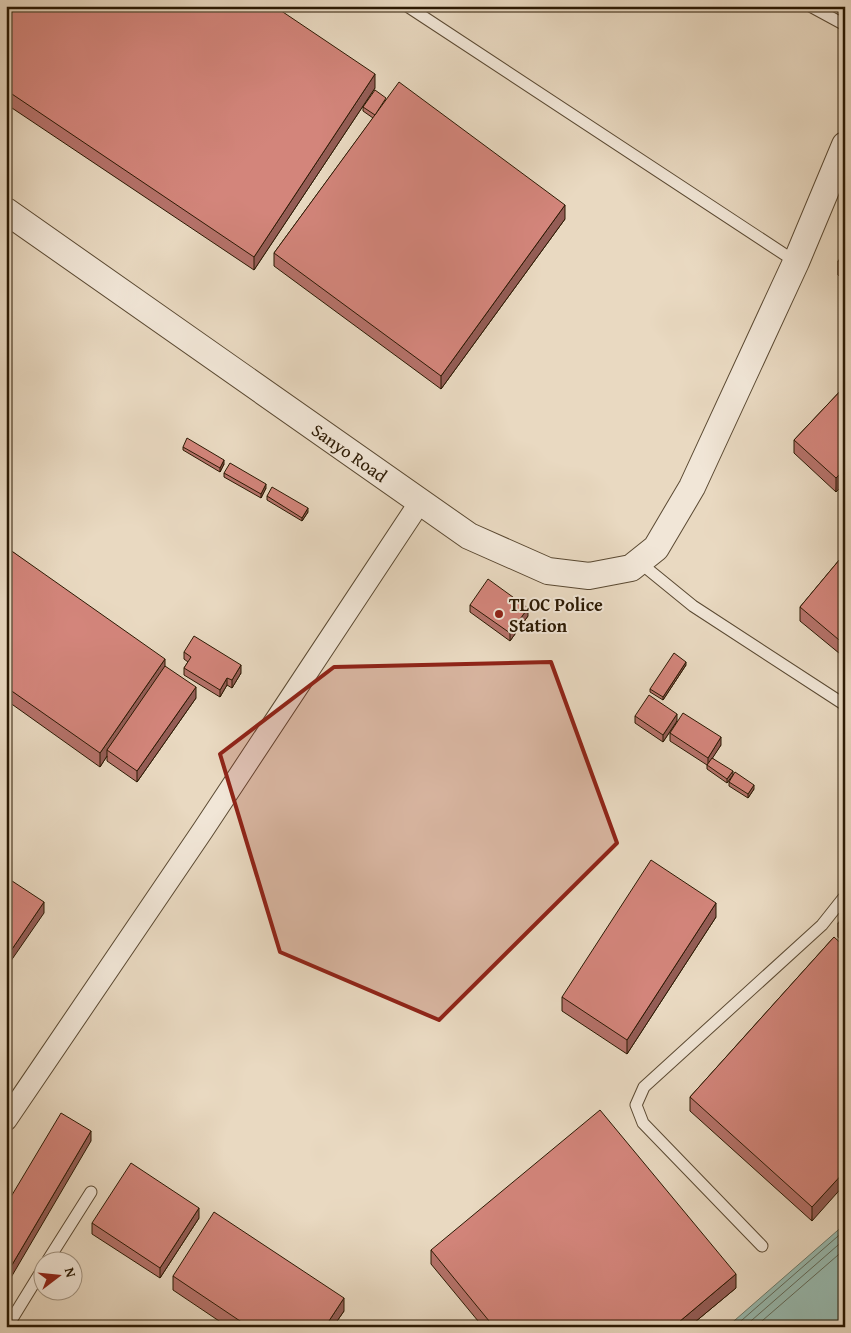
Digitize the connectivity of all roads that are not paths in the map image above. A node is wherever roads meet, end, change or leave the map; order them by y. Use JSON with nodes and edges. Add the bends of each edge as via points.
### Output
{"nodes":[{"id":1,"x":407,"y":6,"type":"edge"},
{"id":2,"x":810,"y":6,"type":"edge"},
{"id":3,"x":845,"y":25,"type":"edge"},
{"id":4,"x":843,"y":154,"type":"edge"},
{"id":5,"x":6,"y":211,"type":"edge"},
{"id":6,"x":796,"y":262,"type":"junction"},
{"id":7,"x":420,"y":502,"type":"junction"},
{"id":8,"x":639,"y":562,"type":"junction"},
{"id":9,"x":845,"y":705,"type":"edge"},
{"id":10,"x":845,"y":896,"type":"edge"},
{"id":11,"x":6,"y":1120,"type":"edge"},
{"id":12,"x":91,"y":1192,"type":"dead end"},
{"id":13,"x":762,"y":1246,"type":"dead end"},
{"id":14,"x":54,"y":1250,"type":"edge"},
{"id":15,"x":32,"y":1286,"type":"edge"},
{"id":16,"x":7,"y":1327,"type":"edge"}],
"edges":[{"from":1,"to":6,"type":"lane"},
{"from":2,"to":3,"type":"lane"},
{"from":4,"to":6,"type":"street","name":"Sanyo Road"},
{"from":5,"to":7,"type":"street","name":"Sanyo Road"},
{"from":6,"to":8,"type":"street","name":"Sanyo Road","via":[[692,487],[656,548]]},
{"from":7,"to":8,"type":"street","name":"Sanyo Road","via":[[469,536],[548,571],[589,576],[631,568]]},
{"from":7,"to":11,"type":"street"},
{"from":8,"to":9,"type":"lane","via":[[693,606]]},
{"from":10,"to":13,"type":"lane","via":[[822,925],[644,1087],[636,1105],[642,1123]]},
{"from":12,"to":14,"type":"lane"},
{"from":15,"to":16,"type":"lane"}]}
